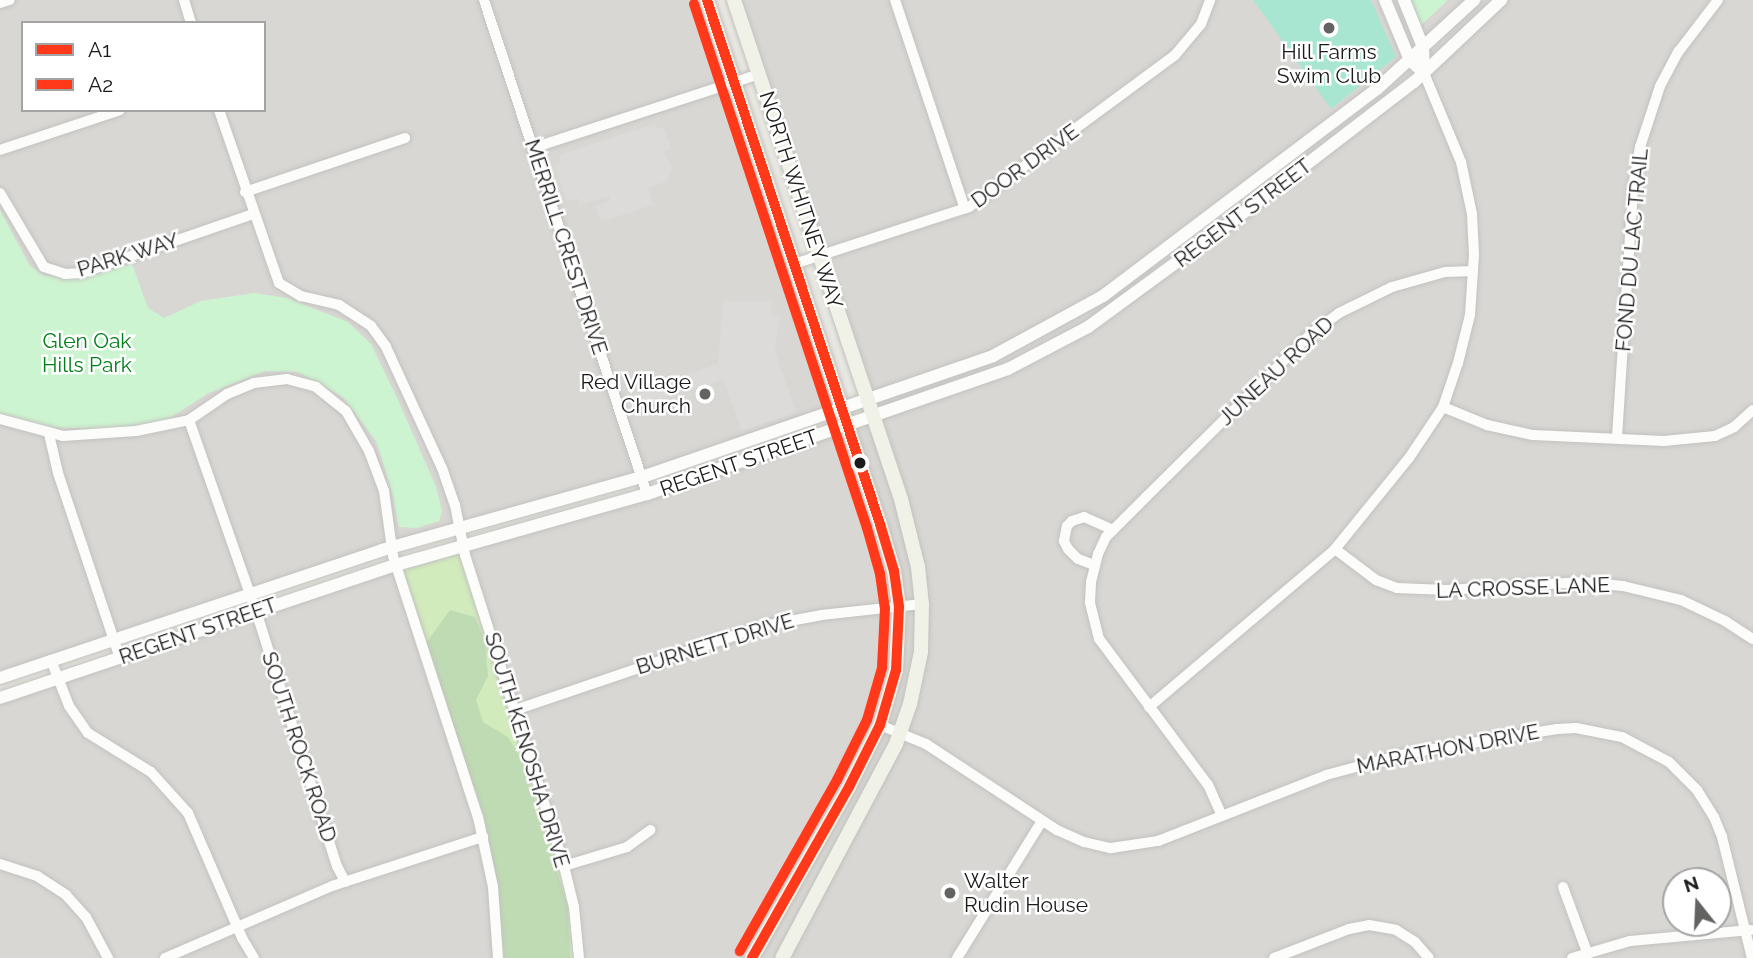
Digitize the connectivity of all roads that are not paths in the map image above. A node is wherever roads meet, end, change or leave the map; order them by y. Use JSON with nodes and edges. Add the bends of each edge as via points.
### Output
{"nodes":[{"id":1,"x":10,"y":0,"type":"edge"},
{"id":2,"x":184,"y":0,"type":"edge"},
{"id":3,"x":484,"y":0,"type":"edge"},
{"id":4,"x":707,"y":0,"type":"edge"},
{"id":5,"x":734,"y":0,"type":"edge"},
{"id":6,"x":895,"y":0,"type":"edge"},
{"id":7,"x":1210,"y":0,"type":"edge"},
{"id":8,"x":1385,"y":0,"type":"edge"},
{"id":9,"x":1404,"y":0,"type":"edge"},
{"id":10,"x":1474,"y":0,"type":"edge"},
{"id":11,"x":1501,"y":0,"type":"edge"},
{"id":12,"x":1718,"y":0,"type":"edge"},
{"id":13,"x":0,"y":3,"type":"edge"},
{"id":14,"x":190,"y":21,"type":"edge"},
{"id":15,"x":1423,"y":47,"type":"junction"},
{"id":16,"x":1410,"y":60,"type":"junction"},
{"id":17,"x":1424,"y":73,"type":"junction"},
{"id":18,"x":760,"y":74,"type":"junction"},
{"id":19,"x":734,"y":82,"type":"junction"},
{"id":20,"x":114,"y":112,"type":"edge"},
{"id":21,"x":220,"y":112,"type":"edge"},
{"id":22,"x":405,"y":138,"type":"dead end"},
{"id":23,"x":533,"y":148,"type":"junction"},
{"id":24,"x":0,"y":150,"type":"edge"},
{"id":25,"x":245,"y":192,"type":"junction"},
{"id":26,"x":0,"y":193,"type":"edge"},
{"id":27,"x":965,"y":209,"type":"junction"},
{"id":28,"x":253,"y":214,"type":"junction"},
{"id":29,"x":820,"y":256,"type":"junction"},
{"id":30,"x":794,"y":264,"type":"junction"},
{"id":31,"x":1473,"y":271,"type":"junction"},
{"id":32,"x":866,"y":400,"type":"junction"},
{"id":33,"x":1443,"y":407,"type":"junction"},
{"id":34,"x":841,"y":409,"type":"junction"},
{"id":35,"x":1753,"y":410,"type":"edge"},
{"id":36,"x":872,"y":418,"type":"junction"},
{"id":37,"x":0,"y":419,"type":"edge"},
{"id":38,"x":188,"y":420,"type":"junction"},
{"id":39,"x":847,"y":426,"type":"junction"},
{"id":40,"x":49,"y":434,"type":"junction"},
{"id":41,"x":1617,"y":437,"type":"junction"},
{"id":42,"x":642,"y":477,"type":"junction"},
{"id":43,"x":647,"y":494,"type":"junction"},
{"id":44,"x":461,"y":526,"type":"junction"},
{"id":45,"x":1113,"y":530,"type":"junction"},
{"id":46,"x":463,"y":544,"type":"junction"},
{"id":47,"x":1335,"y":549,"type":"junction"},
{"id":48,"x":393,"y":556,"type":"junction"},
{"id":49,"x":1094,"y":565,"type":"junction"},
{"id":50,"x":250,"y":594,"type":"junction"},
{"id":51,"x":922,"y":604,"type":"junction"},
{"id":52,"x":900,"y":607,"type":"junction"},
{"id":53,"x":256,"y":611,"type":"junction"},
{"id":54,"x":1753,"y":639,"type":"edge"},
{"id":55,"x":113,"y":640,"type":"junction"},
{"id":56,"x":120,"y":658,"type":"junction"},
{"id":57,"x":51,"y":660,"type":"junction"},
{"id":58,"x":0,"y":678,"type":"edge"},
{"id":59,"x":58,"y":679,"type":"junction"},
{"id":60,"x":0,"y":698,"type":"edge"},
{"id":61,"x":1149,"y":708,"type":"junction"},
{"id":62,"x":515,"y":710,"type":"junction"},
{"id":63,"x":880,"y":725,"type":"junction"},
{"id":64,"x":900,"y":732,"type":"junction"},
{"id":65,"x":1222,"y":816,"type":"junction"},
{"id":66,"x":1042,"y":821,"type":"junction"},
{"id":67,"x":650,"y":830,"type":"dead end"},
{"id":68,"x":483,"y":837,"type":"junction"},
{"id":69,"x":0,"y":864,"type":"edge"},
{"id":70,"x":564,"y":866,"type":"junction"},
{"id":71,"x":345,"y":882,"type":"junction"},
{"id":72,"x":1563,"y":887,"type":"dead end"},
{"id":73,"x":238,"y":928,"type":"junction"},
{"id":74,"x":1749,"y":930,"type":"edge"},
{"id":75,"x":1588,"y":955,"type":"edge"},
{"id":76,"x":108,"y":958,"type":"edge"},
{"id":77,"x":165,"y":958,"type":"edge"},
{"id":78,"x":254,"y":958,"type":"edge"},
{"id":79,"x":498,"y":958,"type":"edge"},
{"id":80,"x":579,"y":958,"type":"edge"},
{"id":81,"x":752,"y":958,"type":"edge"},
{"id":82,"x":782,"y":958,"type":"edge"},
{"id":83,"x":957,"y":958,"type":"edge"},
{"id":84,"x":1274,"y":958,"type":"edge"},
{"id":85,"x":1429,"y":958,"type":"edge"},
{"id":86,"x":1572,"y":958,"type":"edge"},
{"id":87,"x":1752,"y":958,"type":"edge"}],
"edges":[{"from":1,"to":13,"type":"street"},
{"from":2,"to":14,"type":"street"},
{"from":3,"to":23,"type":"street","name":"MERRILL CREST DRIVE"},
{"from":4,"to":19,"type":"main road","name":"NORTH WHITNEY WAY"},
{"from":5,"to":18,"type":"main road","name":"NORTH WHITNEY WAY"},
{"from":6,"to":27,"type":"street"},
{"from":7,"to":27,"type":"street","name":"DOOR DRIVE","via":[[1194,36],[1175,55]]},
{"from":8,"to":16,"type":"street"},
{"from":9,"to":15,"type":"street"},
{"from":10,"to":15,"type":"street","name":"REGENT STREET"},
{"from":11,"to":17,"type":"street","name":"REGENT STREET"},
{"from":12,"to":41,"type":"street","name":"FOND DU LAC TRAIL","via":[[1689,35],[1660,86],[1640,146],[1633,187]]},
{"from":15,"to":16,"type":"street","name":"REGENT STREET"},
{"from":15,"to":17,"type":"street"},
{"from":16,"to":17,"type":"street"},
{"from":16,"to":32,"type":"street","name":"REGENT STREET","via":[[1103,296],[993,356]]},
{"from":17,"to":31,"type":"street","via":[[1461,162],[1472,214]]},
{"from":17,"to":36,"type":"street","name":"REGENT STREET","via":[[1088,327],[1008,369]]},
{"from":18,"to":19,"type":"street"},
{"from":18,"to":29,"type":"main road","name":"NORTH WHITNEY WAY"},
{"from":19,"to":23,"type":"street"},
{"from":19,"to":30,"type":"main road","name":"NORTH WHITNEY WAY"},
{"from":20,"to":24,"type":"street"},
{"from":21,"to":25,"type":"street"},
{"from":22,"to":25,"type":"street"},
{"from":23,"to":42,"type":"street","name":"MERRILL CREST DRIVE"},
{"from":25,"to":28,"type":"street"},
{"from":26,"to":28,"type":"street","name":"PARK WAY","via":[[44,267],[65,274],[82,273]]},
{"from":27,"to":29,"type":"street","name":"DOOR DRIVE"},
{"from":28,"to":44,"type":"street","name":"SOUTH KENOSHA DRIVE","via":[[276,276],[293,292],[339,305],[361,317],[378,334],[442,468]]},
{"from":29,"to":30,"type":"street","name":"DOOR DRIVE"},
{"from":29,"to":32,"type":"main road","name":"NORTH WHITNEY WAY"},
{"from":30,"to":34,"type":"main road","name":"NORTH WHITNEY WAY"},
{"from":31,"to":33,"type":"street","via":[[1465,340]]},
{"from":31,"to":45,"type":"street","name":"JUNEAU ROAD","via":[[1415,280],[1339,313],[1304,341]]},
{"from":32,"to":34,"type":"street","name":"REGENT STREET"},
{"from":32,"to":36,"type":"main road","name":"NORTH WHITNEY WAY"},
{"from":33,"to":41,"type":"street","via":[[1487,425],[1533,435]]},
{"from":33,"to":47,"type":"street","via":[[1409,458]]},
{"from":34,"to":39,"type":"main road","name":"NORTH WHITNEY WAY"},
{"from":34,"to":42,"type":"street","name":"REGENT STREET"},
{"from":35,"to":41,"type":"street","via":[[1734,427],[1703,440]]},
{"from":36,"to":39,"type":"street","name":"REGENT STREET"},
{"from":36,"to":51,"type":"main road","name":"NORTH WHITNEY WAY","via":[[910,532]]},
{"from":37,"to":40,"type":"street"},
{"from":38,"to":40,"type":"street","via":[[106,435]]},
{"from":38,"to":48,"type":"street","via":[[227,394],[254,383],[288,379],[316,387],[346,411],[369,451],[384,491]]},
{"from":38,"to":50,"type":"street","name":"SOUTH ROCK ROAD"},
{"from":39,"to":43,"type":"street","name":"REGENT STREET"},
{"from":39,"to":52,"type":"main road","name":"NORTH WHITNEY WAY","via":[[894,570]]},
{"from":40,"to":55,"type":"street"},
{"from":42,"to":43,"type":"street","name":"MERRILL CREST DRIVE"},
{"from":42,"to":44,"type":"street","name":"REGENT STREET"},
{"from":43,"to":46,"type":"street","name":"REGENT STREET"},
{"from":44,"to":46,"type":"street","name":"SOUTH KENOSHA DRIVE"},
{"from":44,"to":48,"type":"street","name":"REGENT STREET"},
{"from":45,"to":49,"type":"street","name":"JUNEAU ROAD"},
{"from":45,"to":49,"type":"street","via":[[1084,517],[1067,526],[1068,549]]},
{"from":46,"to":48,"type":"street","name":"REGENT STREET"},
{"from":46,"to":62,"type":"street","name":"SOUTH KENOSHA DRIVE"},
{"from":47,"to":54,"type":"street","name":"LA CROSSE LANE","via":[[1376,580],[1397,588],[1584,582],[1623,586],[1681,600]]},
{"from":47,"to":61,"type":"street"},
{"from":48,"to":50,"type":"street","name":"REGENT STREET"},
{"from":48,"to":53,"type":"street","name":"REGENT STREET"},
{"from":48,"to":68,"type":"street"},
{"from":49,"to":61,"type":"street","name":"JUNEAU ROAD","via":[[1090,602],[1095,629]]},
{"from":50,"to":53,"type":"street","name":"SOUTH ROCK ROAD"},
{"from":50,"to":55,"type":"street","name":"REGENT STREET"},
{"from":51,"to":52,"type":"street","name":"BURNETT DRIVE"},
{"from":51,"to":64,"type":"main road","name":"NORTH WHITNEY WAY","via":[[921,652]]},
{"from":52,"to":62,"type":"street","name":"BURNETT DRIVE","via":[[763,626]]},
{"from":52,"to":63,"type":"main road","name":"NORTH WHITNEY WAY","via":[[896,670]]},
{"from":53,"to":56,"type":"street","name":"REGENT STREET"},
{"from":53,"to":71,"type":"street","name":"SOUTH ROCK ROAD"},
{"from":55,"to":56,"type":"street"},
{"from":55,"to":57,"type":"street","name":"REGENT STREET"},
{"from":56,"to":59,"type":"street","name":"REGENT STREET"},
{"from":57,"to":58,"type":"street","name":"REGENT STREET"},
{"from":57,"to":59,"type":"street"},
{"from":59,"to":60,"type":"street","name":"REGENT STREET"},
{"from":59,"to":73,"type":"street","via":[[88,733],[151,772],[179,799]]},
{"from":61,"to":65,"type":"street","name":"JUNEAU ROAD","via":[[1208,785]]},
{"from":62,"to":70,"type":"street","name":"SOUTH KENOSHA DRIVE"},
{"from":63,"to":64,"type":"street","name":"MARATHON DRIVE"},
{"from":63,"to":81,"type":"main road","name":"NORTH WHITNEY WAY"},
{"from":64,"to":66,"type":"street","name":"MARATHON DRIVE"},
{"from":64,"to":82,"type":"main road","name":"NORTH WHITNEY WAY"},
{"from":65,"to":66,"type":"street","name":"MARATHON DRIVE","via":[[1158,841],[1111,848],[1084,842]]},
{"from":65,"to":74,"type":"street","name":"MARATHON DRIVE","via":[[1325,775],[1409,753],[1557,729],[1601,732],[1653,751],[1697,790],[1723,837]]},
{"from":66,"to":83,"type":"street"},
{"from":67,"to":70,"type":"street","via":[[627,846]]},
{"from":68,"to":71,"type":"street"},
{"from":68,"to":79,"type":"street"},
{"from":69,"to":76,"type":"street","via":[[37,876],[66,895],[86,917]]},
{"from":70,"to":80,"type":"street","name":"SOUTH KENOSHA DRIVE"},
{"from":71,"to":73,"type":"street"},
{"from":72,"to":75,"type":"street"},
{"from":73,"to":77,"type":"street"},
{"from":73,"to":78,"type":"street"},
{"from":74,"to":75,"type":"street","via":[[1630,940]]},
{"from":74,"to":87,"type":"street","name":"MARATHON DRIVE"},
{"from":75,"to":86,"type":"street"},
{"from":84,"to":85,"type":"street","via":[[1369,925],[1396,930]]}]}
